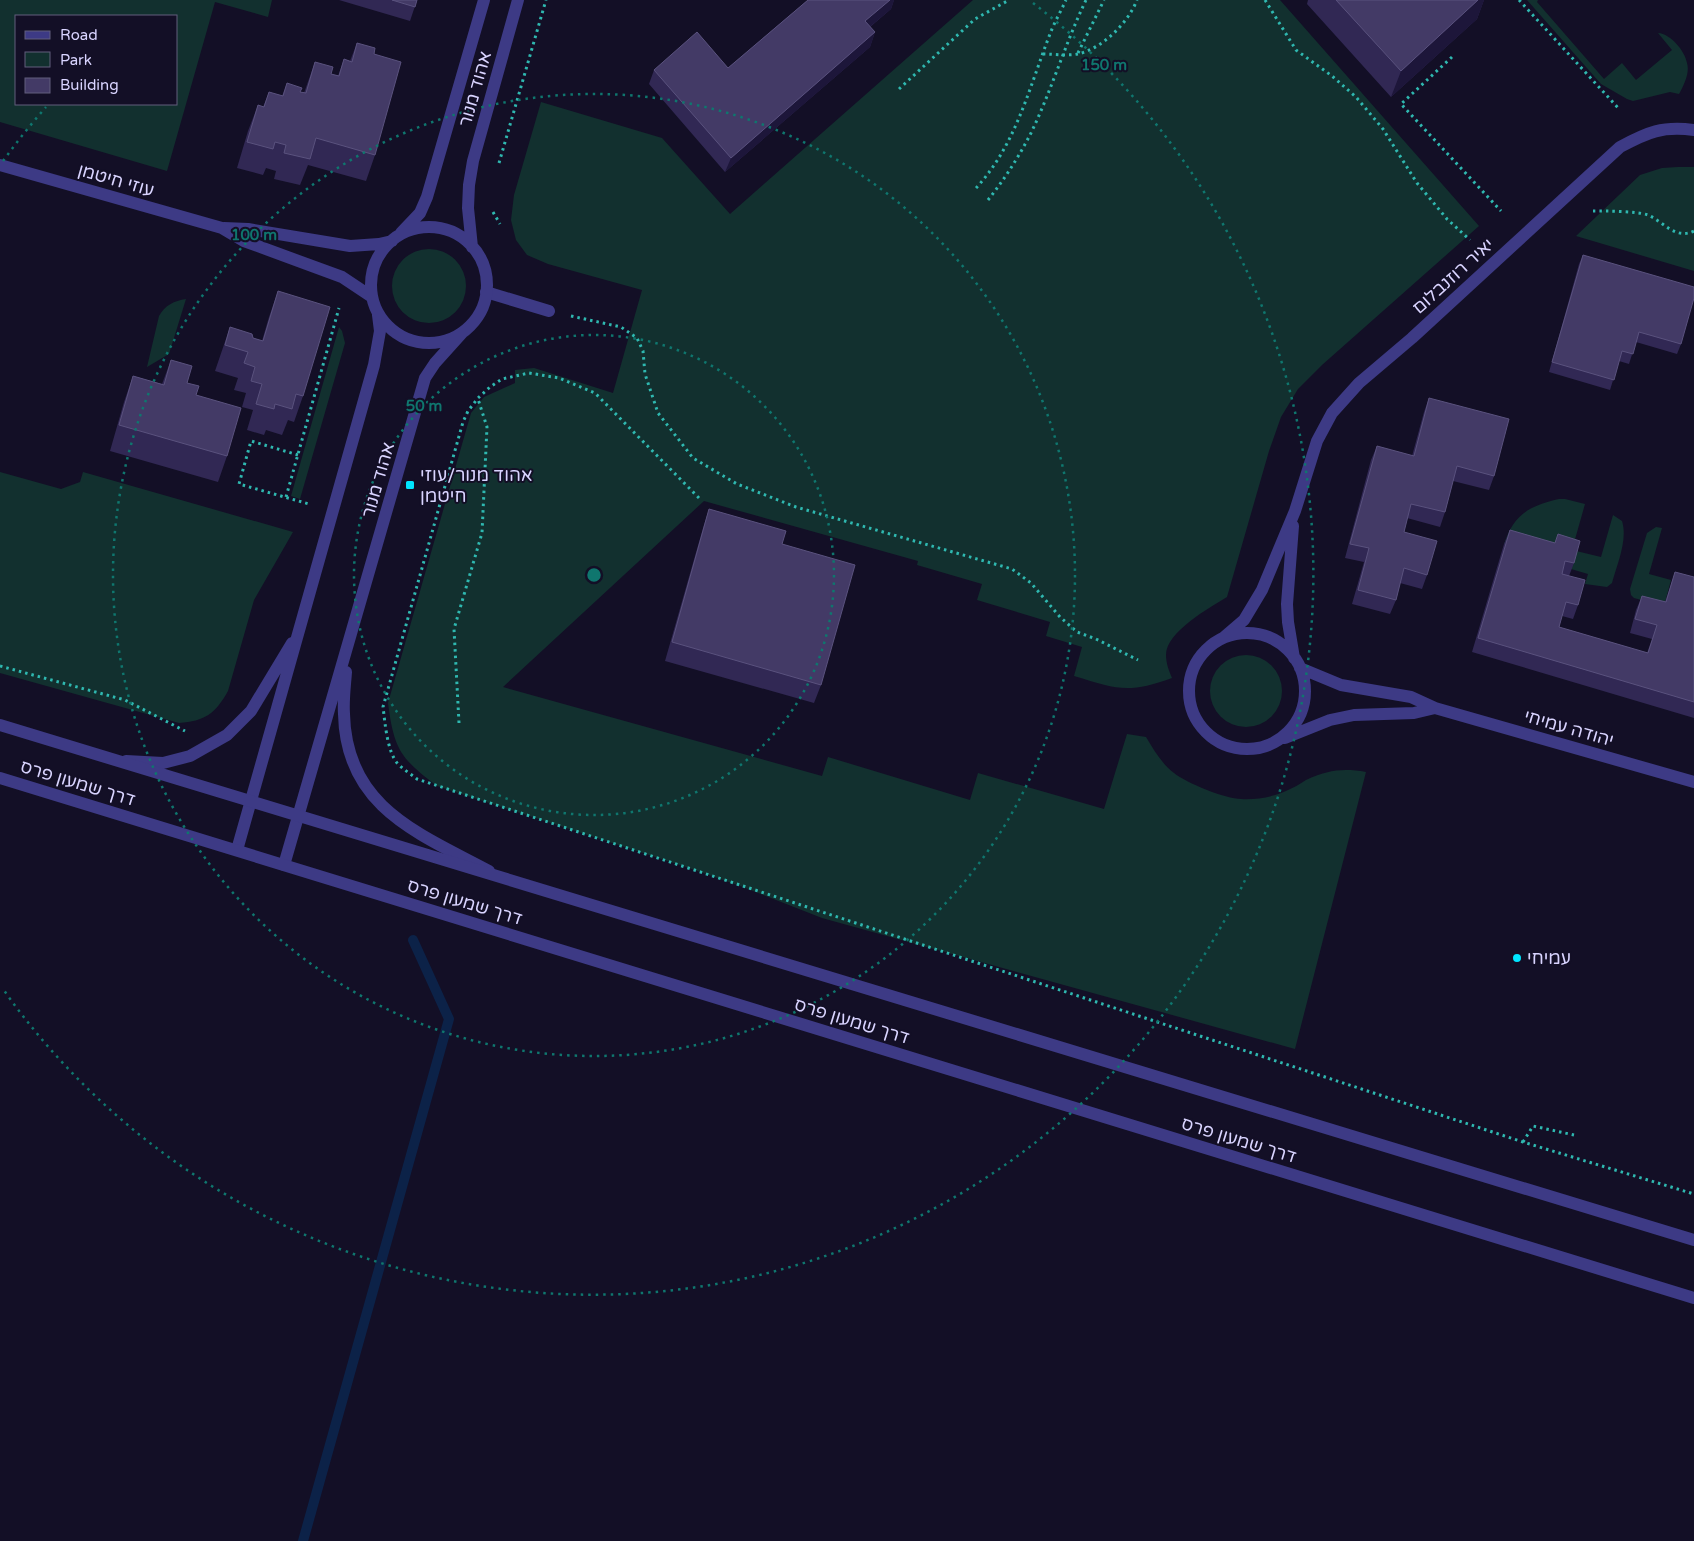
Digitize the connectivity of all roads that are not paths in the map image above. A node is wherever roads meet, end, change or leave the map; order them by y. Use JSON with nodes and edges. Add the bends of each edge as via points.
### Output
{"nodes":[{"id":1,"x":484,"y":0,"type":"edge"},
{"id":2,"x":518,"y":0,"type":"edge"},
{"id":3,"x":1694,"y":130,"type":"edge"},
{"id":4,"x":0,"y":165,"type":"edge"},
{"id":5,"x":222,"y":228,"type":"junction"},
{"id":6,"x":397,"y":237,"type":"junction"},
{"id":7,"x":472,"y":247,"type":"junction"},
{"id":8,"x":486,"y":292,"type":"junction"},
{"id":9,"x":372,"y":297,"type":"junction"},
{"id":10,"x":549,"y":310,"type":"road end"},
{"id":11,"x":378,"y":315,"type":"junction"},
{"id":12,"x":462,"y":333,"type":"junction"},
{"id":13,"x":1294,"y":511,"type":"junction"},
{"id":14,"x":300,"y":631,"type":"junction"},
{"id":15,"x":1223,"y":638,"type":"junction"},
{"id":16,"x":348,"y":648,"type":"junction"},
{"id":17,"x":1297,"y":663,"type":"junction"},
{"id":18,"x":1435,"y":708,"type":"junction"},
{"id":19,"x":0,"y":725,"type":"edge"},
{"id":20,"x":1277,"y":741,"type":"junction"},
{"id":21,"x":115,"y":760,"type":"junction"},
{"id":22,"x":0,"y":778,"type":"edge"},
{"id":23,"x":1694,"y":782,"type":"edge"},
{"id":24,"x":251,"y":801,"type":"junction"},
{"id":25,"x":299,"y":815,"type":"junction"},
{"id":26,"x":237,"y":850,"type":"junction"},
{"id":27,"x":284,"y":865,"type":"junction"},
{"id":28,"x":498,"y":876,"type":"junction"},
{"id":29,"x":1694,"y":1240,"type":"edge"},
{"id":30,"x":1694,"y":1298,"type":"edge"}],
"edges":[{"from":1,"to":6,"type":"street","name":"אהוד מנור","via":[[427,197],[420,213]]},
{"from":2,"to":7,"type":"street","name":"אהוד מנור","via":[[473,161],[468,208]]},
{"from":3,"to":13,"type":"street","name":"יאיר רוזנבלום","via":[[1668,128],[1646,134],[1620,147],[1359,383],[1332,413],[1317,442]]},
{"from":4,"to":5,"type":"street","name":"עוזי חיטמן"},
{"from":5,"to":6,"type":"street","name":"עוזי חיטמן","via":[[248,229],[350,246],[379,244]]},
{"from":5,"to":9,"type":"street","name":"עוזי חיטמן","via":[[244,241],[342,277]]},
{"from":6,"to":7,"type":"street","via":[[419,228],[439,228],[457,234]]},
{"from":6,"to":9,"type":"street","via":[[375,261]]},
{"from":7,"to":8,"type":"street","via":[[483,263]]},
{"from":8,"to":10,"type":"street"},
{"from":8,"to":12,"type":"street","via":[[476,320]]},
{"from":9,"to":11,"type":"street"},
{"from":11,"to":12,"type":"street","via":[[391,330],[425,344],[445,342]]},
{"from":11,"to":14,"type":"street","name":"אהוד מנור","via":[[380,332],[374,365]]},
{"from":12,"to":16,"type":"street","name":"אהוד מנור","via":[[425,378]]},
{"from":13,"to":15,"type":"street","name":"יאיר רוזנבלום","via":[[1254,605],[1244,620]]},
{"from":13,"to":17,"type":"street","name":"יאיר רוזנבלום","via":[[1287,604]]},
{"from":14,"to":21,"type":"street","name":"אהוד מנור","via":[[251,711],[227,735],[190,756],[163,763]]},
{"from":14,"to":24,"type":"street","name":"אהוד מנור"},
{"from":15,"to":17,"type":"street","via":[[1241,633],[1260,635],[1280,643]]},
{"from":15,"to":20,"type":"street","via":[[1207,648],[1195,663],[1188,699],[1195,718],[1206,734],[1222,744],[1240,749],[1260,748]]},
{"from":16,"to":25,"type":"street","name":"אהוד מנור"},
{"from":16,"to":28,"type":"street","name":"אהוד מנור","via":[[344,714],[347,737],[351,760],[368,790],[377,802],[408,827]]},
{"from":17,"to":18,"type":"street","name":"יהודה עמיחי","via":[[1341,685],[1411,697]]},
{"from":17,"to":20,"type":"street","via":[[1305,689],[1302,710],[1292,728]]},
{"from":18,"to":20,"type":"street","name":"יהודה עמיחי","via":[[1414,713],[1354,715],[1330,720]]},
{"from":18,"to":23,"type":"street","name":"יהודה עמיחי"},
{"from":19,"to":21,"type":"street","name":"דרך שמעון פרס"},
{"from":21,"to":24,"type":"street","name":"דרך שמעון פרס"},
{"from":22,"to":26,"type":"street","name":"דרך שמעון פרס"},
{"from":24,"to":25,"type":"street","name":"דרך שמעון פרס"},
{"from":24,"to":26,"type":"street","name":"אהוד מנור"},
{"from":25,"to":27,"type":"street","name":"אהוד מנור"},
{"from":25,"to":28,"type":"street","name":"דרך שמעון פרס"},
{"from":26,"to":27,"type":"street","name":"דרך שמעון פרס"},
{"from":27,"to":30,"type":"street","name":"דרך שמעון פרס"},
{"from":28,"to":29,"type":"street","name":"דרך שמעון פרס"}]}
